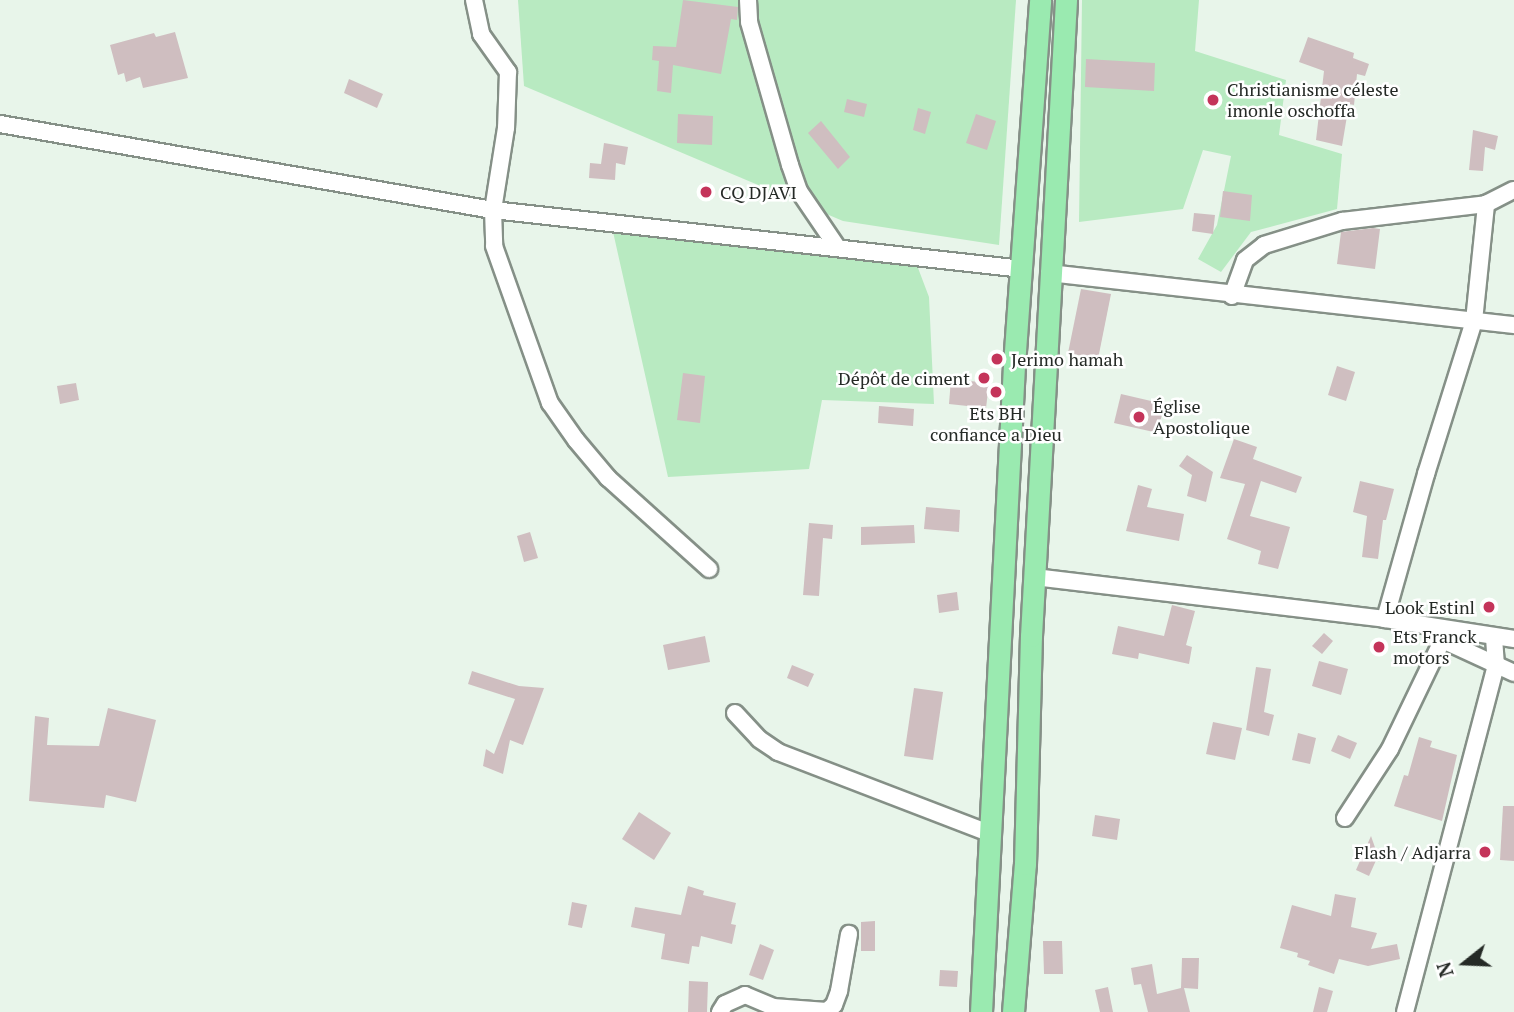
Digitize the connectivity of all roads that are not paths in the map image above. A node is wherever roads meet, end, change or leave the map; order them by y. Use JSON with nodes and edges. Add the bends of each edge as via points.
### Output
{"nodes":[{"id":1,"x":474,"y":0,"type":"edge"},
{"id":2,"x":748,"y":0,"type":"edge"},
{"id":3,"x":1040,"y":0,"type":"edge"},
{"id":4,"x":1066,"y":0,"type":"edge"},
{"id":5,"x":0,"y":124,"type":"edge"},
{"id":6,"x":1514,"y":191,"type":"edge"},
{"id":7,"x":1486,"y":204,"type":"junction"},
{"id":8,"x":493,"y":210,"type":"junction"},
{"id":9,"x":837,"y":247,"type":"junction"},
{"id":10,"x":1023,"y":269,"type":"junction"},
{"id":11,"x":1049,"y":273,"type":"junction"},
{"id":12,"x":1232,"y":296,"type":"junction"},
{"id":13,"x":1475,"y":321,"type":"junction"},
{"id":14,"x":1514,"y":325,"type":"edge"},
{"id":15,"x":709,"y":569,"type":"dead end"},
{"id":16,"x":1034,"y":577,"type":"junction"},
{"id":17,"x":1385,"y":618,"type":"junction"},
{"id":18,"x":1423,"y":627,"type":"junction"},
{"id":19,"x":1494,"y":638,"type":"junction"},
{"id":20,"x":1514,"y":639,"type":"edge"},
{"id":21,"x":1442,"y":641,"type":"junction"},
{"id":22,"x":1496,"y":666,"type":"junction"},
{"id":23,"x":1514,"y":673,"type":"edge"},
{"id":24,"x":735,"y":713,"type":"dead end"},
{"id":25,"x":1345,"y":818,"type":"dead end"},
{"id":26,"x":992,"y":834,"type":"junction"},
{"id":27,"x":849,"y":934,"type":"dead end"},
{"id":28,"x":720,"y":1012,"type":"edge"},
{"id":29,"x":981,"y":1012,"type":"edge"},
{"id":30,"x":1013,"y":1012,"type":"edge"},
{"id":31,"x":1405,"y":1012,"type":"edge"}],
"edges":[{"from":1,"to":8,"type":"street","via":[[481,34],[508,72],[506,128]]},
{"from":2,"to":9,"type":"street","via":[[749,22],[799,191]]},
{"from":3,"to":10,"type":"main road"},
{"from":4,"to":11,"type":"main road"},
{"from":5,"to":8,"type":"street"},
{"from":6,"to":7,"type":"street"},
{"from":7,"to":12,"type":"street","via":[[1342,222],[1264,245],[1245,260]]},
{"from":7,"to":13,"type":"street"},
{"from":8,"to":9,"type":"street"},
{"from":8,"to":15,"type":"street","via":[[494,246],[550,403],[608,478]]},
{"from":9,"to":10,"type":"street"},
{"from":10,"to":26,"type":"main road","via":[[1003,555]]},
{"from":11,"to":12,"type":"street"},
{"from":11,"to":16,"type":"main road"},
{"from":12,"to":13,"type":"street"},
{"from":13,"to":14,"type":"street"},
{"from":13,"to":17,"type":"street"},
{"from":16,"to":17,"type":"street"},
{"from":16,"to":30,"type":"main road","via":[[1025,864]]},
{"from":17,"to":18,"type":"street"},
{"from":18,"to":19,"type":"street"},
{"from":18,"to":21,"type":"street"},
{"from":19,"to":20,"type":"street"},
{"from":19,"to":22,"type":"street"},
{"from":21,"to":22,"type":"street"},
{"from":21,"to":25,"type":"street","via":[[1395,739]]},
{"from":22,"to":23,"type":"street"},
{"from":22,"to":31,"type":"street"},
{"from":24,"to":26,"type":"street","via":[[778,752]]},
{"from":26,"to":29,"type":"main road"},
{"from":27,"to":28,"type":"street","via":[[839,991],[827,1011],[773,1007],[745,995],[725,1004]]}]}
